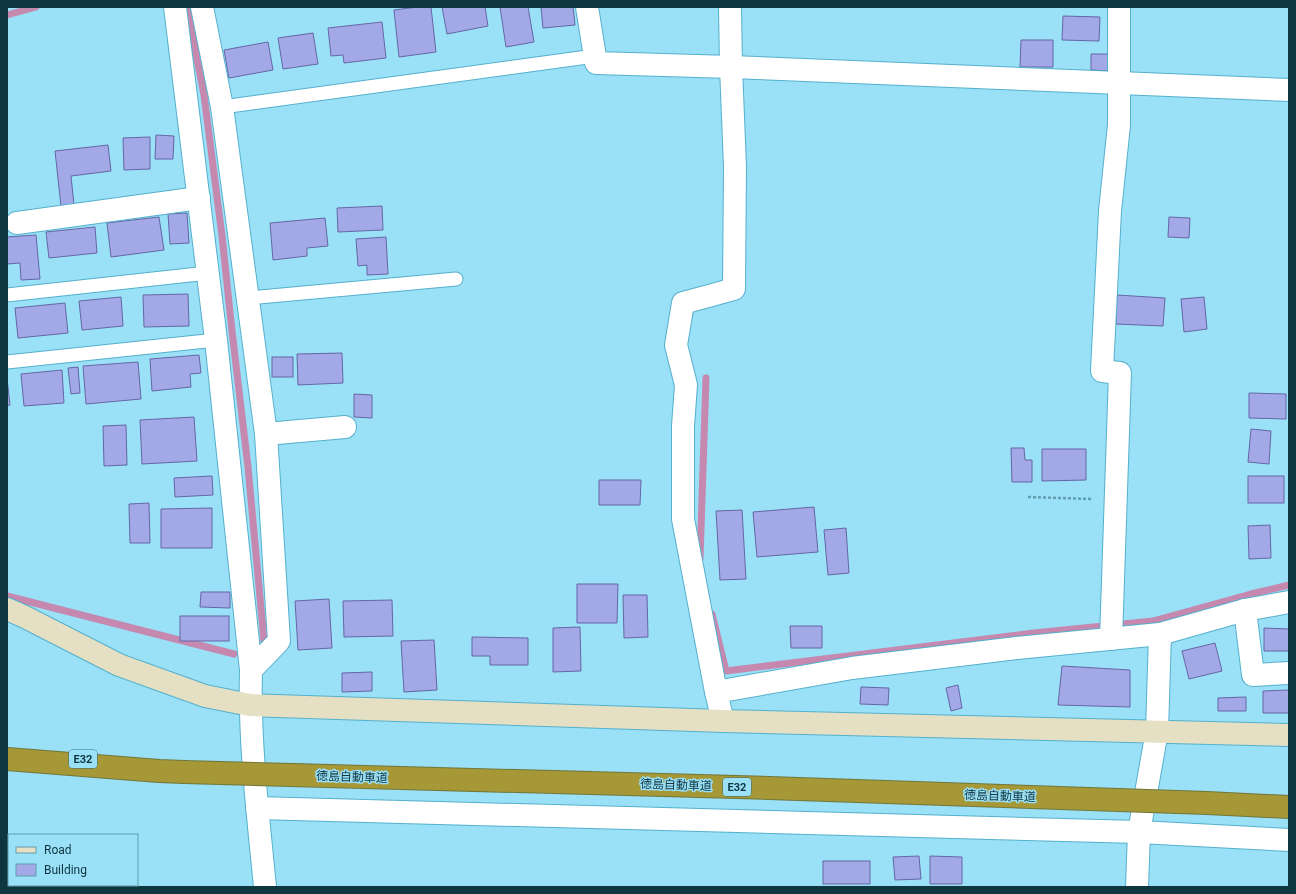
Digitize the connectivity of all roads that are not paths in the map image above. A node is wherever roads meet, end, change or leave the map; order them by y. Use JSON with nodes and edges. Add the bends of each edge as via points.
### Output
{"nodes":[{"id":1,"x":175,"y":7,"type":"edge"},
{"id":2,"x":202,"y":7,"type":"edge"},
{"id":3,"x":587,"y":7,"type":"edge"},
{"id":4,"x":730,"y":7,"type":"edge"},
{"id":5,"x":1120,"y":7,"type":"edge"},
{"id":6,"x":595,"y":56,"type":"junction"},
{"id":7,"x":731,"y":67,"type":"junction"},
{"id":8,"x":1119,"y":83,"type":"junction"},
{"id":9,"x":1289,"y":90,"type":"edge"},
{"id":10,"x":222,"y":106,"type":"junction"},
{"id":11,"x":199,"y":198,"type":"junction"},
{"id":12,"x":17,"y":223,"type":"dead end"},
{"id":13,"x":208,"y":273,"type":"junction"},
{"id":14,"x":456,"y":279,"type":"dead end"},
{"id":15,"x":7,"y":295,"type":"edge"},
{"id":16,"x":248,"y":298,"type":"junction"},
{"id":17,"x":216,"y":340,"type":"junction"},
{"id":18,"x":7,"y":362,"type":"edge"},
{"id":19,"x":345,"y":427,"type":"dead end"},
{"id":20,"x":266,"y":434,"type":"junction"},
{"id":21,"x":1289,"y":602,"type":"edge"},
{"id":22,"x":7,"y":609,"type":"edge"},
{"id":23,"x":1245,"y":610,"type":"junction"},
{"id":24,"x":1112,"y":630,"type":"junction"},
{"id":25,"x":1160,"y":634,"type":"junction"},
{"id":26,"x":251,"y":670,"type":"junction"},
{"id":27,"x":1289,"y":673,"type":"edge"},
{"id":28,"x":716,"y":692,"type":"junction"},
{"id":29,"x":250,"y":705,"type":"junction"},
{"id":30,"x":723,"y":721,"type":"junction"},
{"id":31,"x":1157,"y":731,"type":"junction"},
{"id":32,"x":1289,"y":735,"type":"edge"},
{"id":33,"x":7,"y":748,"type":"edge"},
{"id":34,"x":7,"y":759,"type":"edge"},
{"id":35,"x":159,"y":771,"type":"junction"},
{"id":36,"x":1289,"y":807,"type":"edge"},
{"id":37,"x":257,"y":808,"type":"junction"},
{"id":38,"x":1139,"y":832,"type":"junction"},
{"id":39,"x":1289,"y":840,"type":"edge"},
{"id":40,"x":265,"y":887,"type":"edge"},
{"id":41,"x":1137,"y":887,"type":"edge"}],
"edges":[{"from":1,"to":11,"type":"street"},
{"from":2,"to":10,"type":"street"},
{"from":3,"to":6,"type":"street"},
{"from":4,"to":7,"type":"street"},
{"from":5,"to":8,"type":"street"},
{"from":6,"to":7,"type":"street","via":[[596,64]]},
{"from":6,"to":10,"type":"lane"},
{"from":7,"to":8,"type":"street"},
{"from":7,"to":28,"type":"street","via":[[735,167],[734,289],[683,303],[676,345],[686,386],[683,426],[683,519]]},
{"from":8,"to":9,"type":"street"},
{"from":8,"to":24,"type":"street","via":[[1119,125],[1110,211],[1102,371],[1120,373]]},
{"from":10,"to":16,"type":"street"},
{"from":11,"to":12,"type":"street"},
{"from":11,"to":13,"type":"street"},
{"from":13,"to":15,"type":"lane"},
{"from":13,"to":17,"type":"street"},
{"from":14,"to":16,"type":"lane"},
{"from":16,"to":20,"type":"street"},
{"from":17,"to":18,"type":"lane"},
{"from":17,"to":26,"type":"street"},
{"from":19,"to":20,"type":"street"},
{"from":20,"to":26,"type":"street","via":[[279,640]]},
{"from":21,"to":23,"type":"street"},
{"from":22,"to":29,"type":"street","via":[[119,665],[205,696]]},
{"from":23,"to":25,"type":"street"},
{"from":23,"to":27,"type":"street","via":[[1252,675]]},
{"from":24,"to":25,"type":"street"},
{"from":24,"to":28,"type":"street","via":[[1017,648],[852,668]]},
{"from":25,"to":31,"type":"street"},
{"from":26,"to":29,"type":"street"},
{"from":28,"to":30,"type":"street"},
{"from":29,"to":30,"type":"street"},
{"from":29,"to":37,"type":"street"},
{"from":30,"to":31,"type":"street"},
{"from":31,"to":32,"type":"street"},
{"from":31,"to":38,"type":"street"},
{"from":33,"to":35,"type":"highway","name":"徳島自動車道","number":"E32"},
{"from":34,"to":35,"type":"highway","name":"徳島自動車道","number":"E32"},
{"from":35,"to":36,"type":"highway","name":"徳島自動車道","number":"E32","bridge":true,"via":[[777,788]]},
{"from":37,"to":38,"type":"street"},
{"from":37,"to":40,"type":"street"},
{"from":38,"to":39,"type":"street"},
{"from":38,"to":41,"type":"street"}]}
